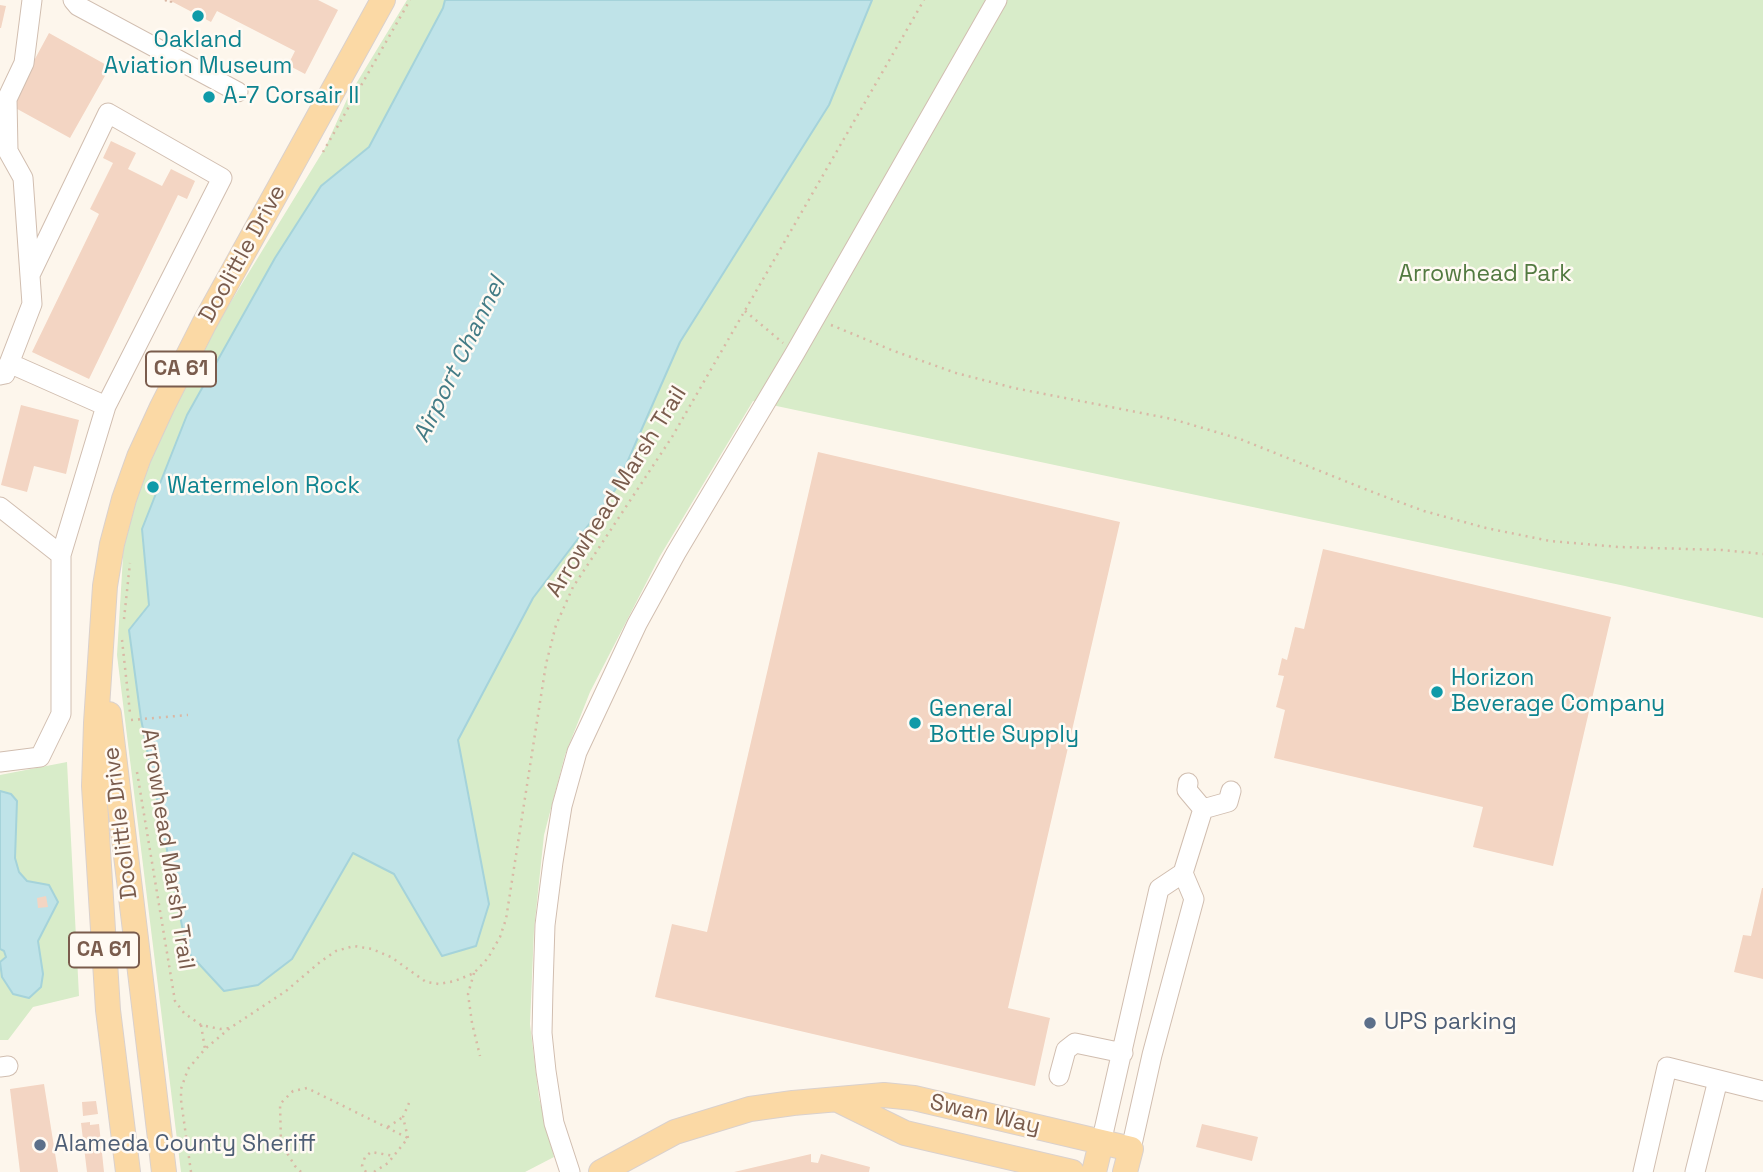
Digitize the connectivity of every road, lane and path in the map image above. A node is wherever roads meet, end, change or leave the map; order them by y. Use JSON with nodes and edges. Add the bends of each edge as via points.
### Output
{"nodes":[{"id":1,"x":32,"y":0,"type":"edge"},
{"id":2,"x":74,"y":0,"type":"edge"},
{"id":3,"x":165,"y":0,"type":"edge"},
{"id":4,"x":383,"y":0,"type":"edge"},
{"id":5,"x":410,"y":0,"type":"edge"},
{"id":6,"x":924,"y":0,"type":"edge"},
{"id":7,"x":997,"y":0,"type":"edge"},
{"id":8,"x":171,"y":1,"type":"edge"},
{"id":9,"x":239,"y":92,"type":"dead end"},
{"id":10,"x":323,"y":153,"type":"dead end"},
{"id":11,"x":30,"y":275,"type":"junction"},
{"id":12,"x":745,"y":311,"type":"junction"},
{"id":13,"x":814,"y":318,"type":"junction"},
{"id":14,"x":795,"y":353,"type":"junction"},
{"id":15,"x":4,"y":369,"type":"edge"},
{"id":16,"x":106,"y":406,"type":"junction"},
{"id":17,"x":0,"y":506,"type":"edge"},
{"id":18,"x":131,"y":553,"type":"dead end"},
{"id":19,"x":1763,"y":554,"type":"edge"},
{"id":20,"x":61,"y":555,"type":"junction"},
{"id":21,"x":124,"y":622,"type":"dead end"},
{"id":22,"x":112,"y":638,"type":"junction"},
{"id":23,"x":188,"y":715,"type":"dead end"},
{"id":24,"x":131,"y":720,"type":"junction"},
{"id":25,"x":131,"y":729,"type":"dead end"},
{"id":26,"x":0,"y":762,"type":"edge"},
{"id":27,"x":136,"y":764,"type":"dead end"},
{"id":28,"x":1188,"y":783,"type":"dead end"},
{"id":29,"x":1231,"y":791,"type":"dead end"},
{"id":30,"x":1203,"y":809,"type":"junction"},
{"id":31,"x":1183,"y":873,"type":"junction"},
{"id":32,"x":474,"y":973,"type":"junction"},
{"id":33,"x":201,"y":1025,"type":"junction"},
{"id":34,"x":230,"y":1028,"type":"junction"},
{"id":35,"x":205,"y":1049,"type":"junction"},
{"id":36,"x":1123,"y":1053,"type":"junction"},
{"id":37,"x":480,"y":1056,"type":"dead end"},
{"id":38,"x":1059,"y":1076,"type":"dead end"},
{"id":39,"x":1718,"y":1080,"type":"junction"},
{"id":40,"x":1763,"y":1091,"type":"edge"},
{"id":41,"x":838,"y":1100,"type":"junction"},
{"id":42,"x":409,"y":1103,"type":"dead end"},
{"id":43,"x":402,"y":1117,"type":"junction"},
{"id":44,"x":388,"y":1128,"type":"junction"},
{"id":45,"x":408,"y":1138,"type":"junction"},
{"id":46,"x":1101,"y":1143,"type":"junction"},
{"id":47,"x":394,"y":1156,"type":"junction"},
{"id":48,"x":1128,"y":1161,"type":"edge"},
{"id":49,"x":128,"y":1172,"type":"edge"},
{"id":50,"x":164,"y":1172,"type":"edge"},
{"id":51,"x":191,"y":1172,"type":"edge"},
{"id":52,"x":301,"y":1172,"type":"edge"},
{"id":53,"x":366,"y":1172,"type":"edge"},
{"id":54,"x":374,"y":1172,"type":"edge"},
{"id":55,"x":570,"y":1172,"type":"edge"},
{"id":56,"x":601,"y":1172,"type":"edge"},
{"id":57,"x":1072,"y":1172,"type":"edge"},
{"id":58,"x":1094,"y":1172,"type":"edge"},
{"id":59,"x":1643,"y":1172,"type":"edge"},
{"id":60,"x":1695,"y":1172,"type":"edge"}],
"edges":[{"from":1,"to":11,"type":"lane","via":[[24,62],[7,99],[8,151],[23,178]]},
{"from":2,"to":9,"type":"lane"},
{"from":3,"to":8,"type":"path"},
{"from":4,"to":22,"type":"main road","name":"Doolittle Drive","number":"CA 61","via":[[204,324],[139,457],[112,544],[105,586]]},
{"from":5,"to":10,"type":"path"},
{"from":6,"to":12,"type":"path","name":"Arrowhead Marsh Trail"},
{"from":7,"to":13,"type":"lane"},
{"from":11,"to":15,"type":"lane","via":[[32,304]]},
{"from":11,"to":16,"type":"lane","via":[[108,113],[222,178]]},
{"from":12,"to":14,"type":"path"},
{"from":12,"to":32,"type":"path","name":"Arrowhead Marsh Trail","via":[[672,437],[573,587],[556,625],[506,919],[494,948]]},
{"from":13,"to":14,"type":"lane"},
{"from":13,"to":19,"type":"path","via":[[956,373],[1172,419],[1240,439],[1375,493],[1486,528],[1550,541]]},
{"from":14,"to":55,"type":"lane","via":[[637,624],[577,752],[560,817],[545,925],[542,1033],[554,1123]]},
{"from":15,"to":16,"type":"lane"},
{"from":16,"to":20,"type":"lane"},
{"from":17,"to":20,"type":"lane"},
{"from":18,"to":21,"type":"path"},
{"from":20,"to":26,"type":"lane","via":[[61,714],[40,757]]},
{"from":22,"to":24,"type":"path","name":"Arrowhead Marsh Trail"},
{"from":22,"to":49,"type":"main road","name":"Doolittle Drive","number":"CA 61","via":[[94,786],[108,1010]]},
{"from":22,"to":50,"type":"main road","name":"Doolittle Drive","number":"CA 61","via":[[128,890]]},
{"from":23,"to":24,"type":"path"},
{"from":24,"to":25,"type":"path","name":"Arrowhead Marsh Trail"},
{"from":27,"to":33,"type":"path","name":"Arrowhead Marsh Trail","via":[[175,1001]]},
{"from":28,"to":30,"type":"lane","via":[[1186,790]]},
{"from":29,"to":30,"type":"lane","via":[[1228,803]]},
{"from":30,"to":31,"type":"lane"},
{"from":31,"to":36,"type":"lane","via":[[1159,889]]},
{"from":31,"to":48,"type":"lane","via":[[1194,899]]},
{"from":32,"to":34,"type":"path","via":[[447,983],[426,982],[391,957],[354,946],[336,951]]},
{"from":32,"to":37,"type":"path","via":[[468,994]]},
{"from":33,"to":34,"type":"path"},
{"from":33,"to":35,"type":"path"},
{"from":34,"to":35,"type":"path"},
{"from":35,"to":51,"type":"path","via":[[188,1069],[181,1088]]},
{"from":36,"to":38,"type":"lane","via":[[1075,1042],[1066,1050]]},
{"from":36,"to":46,"type":"lane"},
{"from":39,"to":40,"type":"lane"},
{"from":39,"to":59,"type":"lane","via":[[1667,1067]]},
{"from":39,"to":60,"type":"lane"},
{"from":41,"to":46,"type":"main road","name":"Swan Way","via":[[884,1095],[914,1098]]},
{"from":41,"to":56,"type":"main road","name":"Swan Way","via":[[750,1109],[711,1120],[676,1132]]},
{"from":41,"to":57,"type":"main road","name":"Swan Way","via":[[905,1133]]},
{"from":42,"to":43,"type":"path"},
{"from":43,"to":44,"type":"path"},
{"from":43,"to":45,"type":"path"},
{"from":44,"to":45,"type":"path"},
{"from":44,"to":52,"type":"path","via":[[307,1088],[293,1091],[280,1104],[281,1143]]},
{"from":45,"to":47,"type":"path"},
{"from":46,"to":48,"type":"main road","name":"Swan Way"},
{"from":46,"to":58,"type":"main road"},
{"from":47,"to":53,"type":"path","via":[[371,1152],[362,1166]]},
{"from":47,"to":54,"type":"path"}]}
